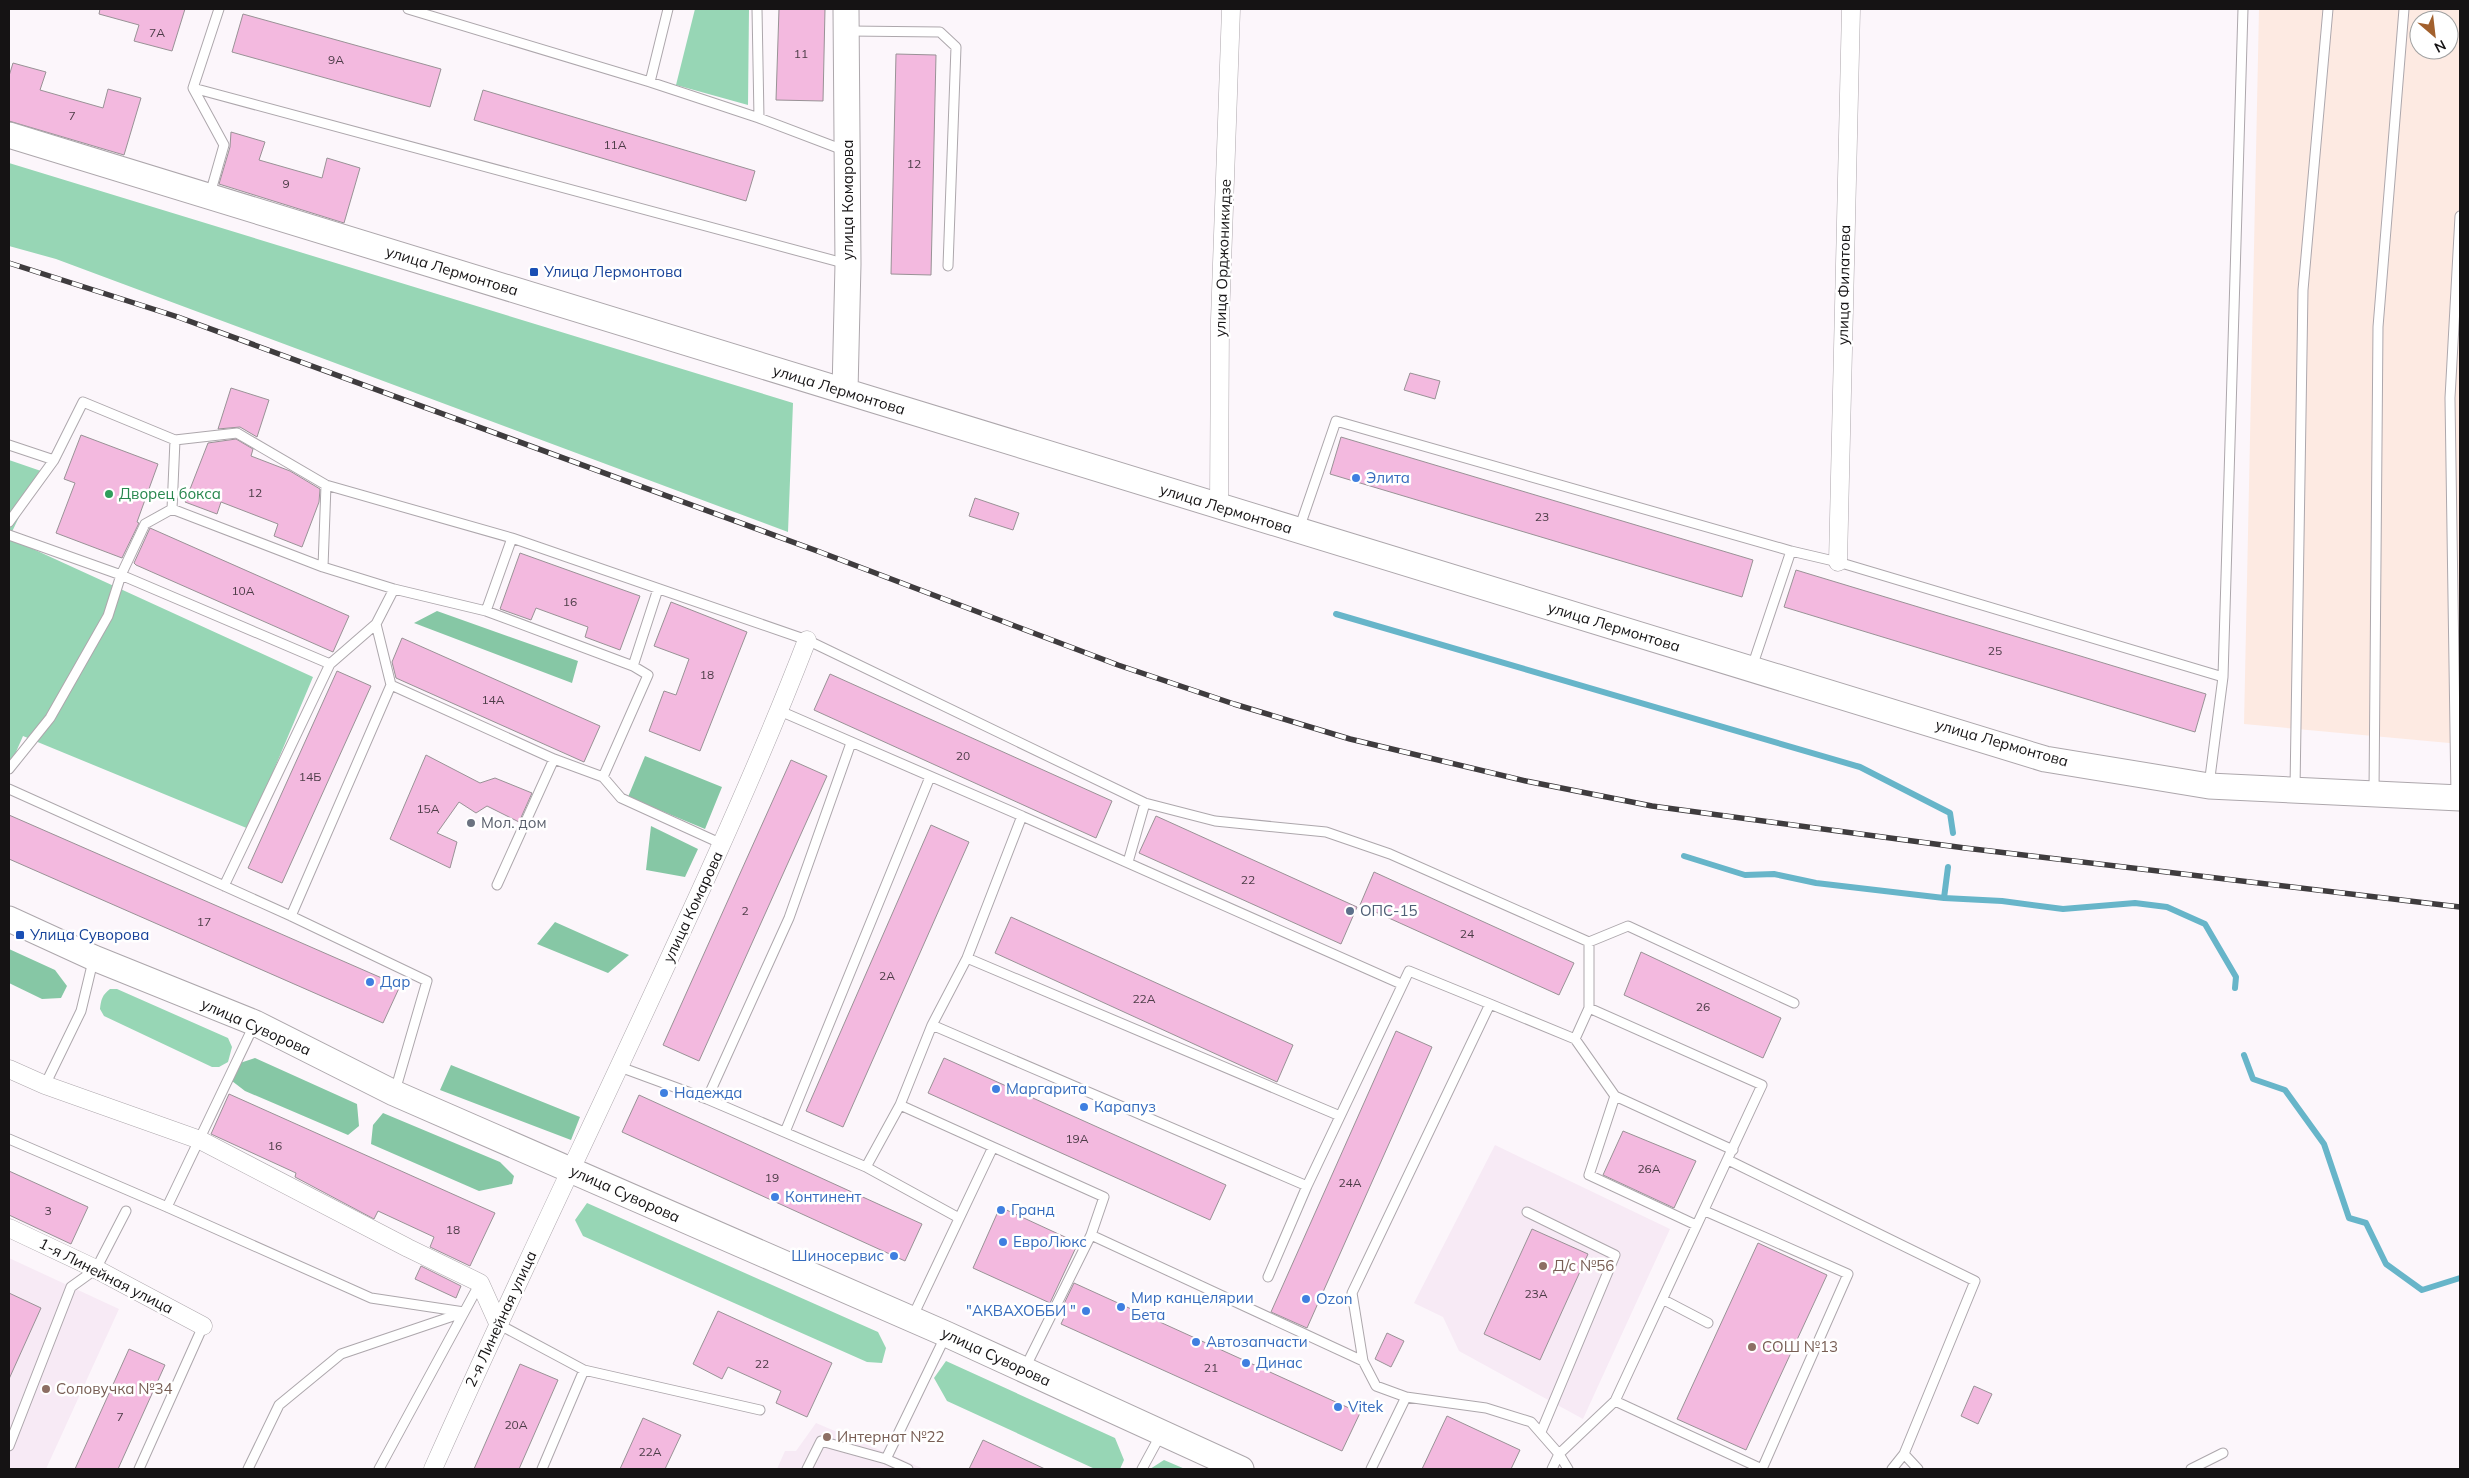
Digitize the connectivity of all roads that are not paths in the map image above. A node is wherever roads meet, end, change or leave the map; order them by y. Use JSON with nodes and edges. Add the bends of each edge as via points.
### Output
{"nodes":[{"id":1,"x":219,"y":9,"type":"edge"},
{"id":2,"x":408,"y":9,"type":"edge"},
{"id":3,"x":668,"y":9,"type":"edge"},
{"id":4,"x":758,"y":9,"type":"edge"},
{"id":5,"x":1231,"y":9,"type":"edge"},
{"id":6,"x":1851,"y":9,"type":"edge"},
{"id":7,"x":2243,"y":9,"type":"edge"},
{"id":8,"x":2328,"y":9,"type":"edge"},
{"id":9,"x":2404,"y":9,"type":"edge"},
{"id":10,"x":846,"y":20,"type":"edge"},
{"id":11,"x":650,"y":82,"type":"junction"},
{"id":12,"x":192,"y":88,"type":"junction"},
{"id":13,"x":759,"y":118,"type":"junction"},
{"id":14,"x":9,"y":135,"type":"edge"},
{"id":15,"x":847,"y":151,"type":"junction"},
{"id":16,"x":209,"y":197,"type":"junction"},
{"id":17,"x":2460,"y":216,"type":"edge"},
{"id":18,"x":848,"y":264,"type":"junction"},
{"id":19,"x":948,"y":266,"type":"dead end"},
{"id":20,"x":845,"y":391,"type":"junction"},
{"id":21,"x":175,"y":440,"type":"junction"},
{"id":22,"x":9,"y":445,"type":"edge"},
{"id":23,"x":54,"y":460,"type":"junction"},
{"id":24,"x":326,"y":485,"type":"junction"},
{"id":25,"x":1219,"y":507,"type":"junction"},
{"id":26,"x":172,"y":509,"type":"junction"},
{"id":27,"x":9,"y":522,"type":"edge"},
{"id":28,"x":1298,"y":531,"type":"junction"},
{"id":29,"x":9,"y":534,"type":"edge"},
{"id":30,"x":512,"y":538,"type":"junction"},
{"id":31,"x":1791,"y":551,"type":"junction"},
{"id":32,"x":1838,"y":562,"type":"junction"},
{"id":33,"x":323,"y":567,"type":"junction"},
{"id":34,"x":122,"y":575,"type":"junction"},
{"id":35,"x":658,"y":589,"type":"junction"},
{"id":36,"x":394,"y":590,"type":"junction"},
{"id":37,"x":486,"y":611,"type":"junction"},
{"id":38,"x":376,"y":624,"type":"junction"},
{"id":39,"x":806,"y":640,"type":"junction"},
{"id":40,"x":330,"y":664,"type":"junction"},
{"id":41,"x":633,"y":666,"type":"junction"},
{"id":42,"x":1751,"y":669,"type":"junction"},
{"id":43,"x":2223,"y":677,"type":"junction"},
{"id":44,"x":391,"y":685,"type":"junction"},
{"id":45,"x":780,"y":711,"type":"junction"},
{"id":46,"x":851,"y":743,"type":"junction"},
{"id":47,"x":554,"y":758,"type":"junction"},
{"id":48,"x":9,"y":769,"type":"edge"},
{"id":49,"x":603,"y":776,"type":"junction"},
{"id":50,"x":930,"y":777,"type":"junction"},
{"id":51,"x":2209,"y":786,"type":"junction"},
{"id":52,"x":9,"y":789,"type":"edge"},
{"id":53,"x":2295,"y":790,"type":"junction"},
{"id":54,"x":2374,"y":794,"type":"junction"},
{"id":55,"x":2458,"y":798,"type":"edge"},
{"id":56,"x":1145,"y":803,"type":"junction"},
{"id":57,"x":1022,"y":816,"type":"junction"},
{"id":58,"x":722,"y":844,"type":"junction"},
{"id":59,"x":1128,"y":862,"type":"junction"},
{"id":60,"x":497,"y":885,"type":"dead end"},
{"id":61,"x":224,"y":886,"type":"junction"},
{"id":62,"x":291,"y":916,"type":"junction"},
{"id":63,"x":9,"y":919,"type":"edge"},
{"id":64,"x":1590,"y":942,"type":"junction"},
{"id":65,"x":94,"y":958,"type":"junction"},
{"id":66,"x":967,"y":958,"type":"junction"},
{"id":67,"x":1401,"y":984,"type":"junction"},
{"id":68,"x":1794,"y":1002,"type":"dead end"},
{"id":69,"x":1490,"y":1004,"type":"junction"},
{"id":70,"x":1589,"y":1008,"type":"junction"},
{"id":71,"x":255,"y":1023,"type":"junction"},
{"id":72,"x":932,"y":1025,"type":"junction"},
{"id":73,"x":1575,"y":1039,"type":"junction"},
{"id":74,"x":620,"y":1067,"type":"junction"},
{"id":75,"x":9,"y":1068,"type":"edge"},
{"id":76,"x":45,"y":1085,"type":"junction"},
{"id":77,"x":394,"y":1093,"type":"junction"},
{"id":78,"x":1615,"y":1096,"type":"junction"},
{"id":79,"x":707,"y":1099,"type":"junction"},
{"id":80,"x":900,"y":1105,"type":"junction"},
{"id":81,"x":1340,"y":1116,"type":"junction"},
{"id":82,"x":785,"y":1132,"type":"junction"},
{"id":83,"x":9,"y":1139,"type":"edge"},
{"id":84,"x":200,"y":1140,"type":"junction"},
{"id":85,"x":992,"y":1147,"type":"junction"},
{"id":86,"x":1733,"y":1150,"type":"junction"},
{"id":87,"x":1728,"y":1160,"type":"junction"},
{"id":88,"x":866,"y":1166,"type":"junction"},
{"id":89,"x":572,"y":1171,"type":"junction"},
{"id":90,"x":1307,"y":1186,"type":"junction"},
{"id":91,"x":167,"y":1206,"type":"junction"},
{"id":92,"x":126,"y":1211,"type":"dead end"},
{"id":93,"x":1705,"y":1211,"type":"junction"},
{"id":94,"x":1527,"y":1212,"type":"dead end"},
{"id":95,"x":959,"y":1218,"type":"junction"},
{"id":96,"x":1696,"y":1225,"type":"junction"},
{"id":97,"x":9,"y":1228,"type":"edge"},
{"id":98,"x":1090,"y":1235,"type":"junction"},
{"id":99,"x":96,"y":1269,"type":"junction"},
{"id":100,"x":1268,"y":1277,"type":"dead end"},
{"id":101,"x":480,"y":1282,"type":"junction"},
{"id":102,"x":1664,"y":1300,"type":"junction"},
{"id":103,"x":464,"y":1312,"type":"junction"},
{"id":104,"x":911,"y":1319,"type":"junction"},
{"id":105,"x":1708,"y":1323,"type":"dead end"},
{"id":106,"x":498,"y":1324,"type":"junction"},
{"id":107,"x":203,"y":1326,"type":"joint"},
{"id":108,"x":946,"y":1334,"type":"junction"},
{"id":109,"x":1363,"y":1361,"type":"junction"},
{"id":110,"x":584,"y":1370,"type":"junction"},
{"id":111,"x":1023,"y":1371,"type":"junction"},
{"id":112,"x":1406,"y":1398,"type":"junction"},
{"id":113,"x":1615,"y":1401,"type":"junction"},
{"id":114,"x":760,"y":1410,"type":"dead end"},
{"id":115,"x":1162,"y":1432,"type":"junction"},
{"id":116,"x":1541,"y":1432,"type":"junction"},
{"id":117,"x":9,"y":1446,"type":"edge"},
{"id":118,"x":2223,"y":1453,"type":"dead end"},
{"id":119,"x":1559,"y":1454,"type":"junction"},
{"id":120,"x":1904,"y":1454,"type":"junction"},
{"id":121,"x":886,"y":1459,"type":"junction"},
{"id":122,"x":139,"y":1469,"type":"edge"},
{"id":123,"x":248,"y":1469,"type":"edge"},
{"id":124,"x":379,"y":1469,"type":"edge"},
{"id":125,"x":433,"y":1469,"type":"edge"},
{"id":126,"x":542,"y":1469,"type":"edge"},
{"id":127,"x":807,"y":1469,"type":"edge"},
{"id":128,"x":908,"y":1469,"type":"edge"},
{"id":129,"x":1142,"y":1469,"type":"edge"},
{"id":130,"x":1242,"y":1469,"type":"edge"},
{"id":131,"x":1371,"y":1469,"type":"edge"},
{"id":132,"x":1552,"y":1469,"type":"edge"},
{"id":133,"x":1568,"y":1469,"type":"edge"},
{"id":134,"x":1892,"y":1469,"type":"edge"},
{"id":135,"x":1918,"y":1469,"type":"edge"},
{"id":136,"x":2191,"y":1469,"type":"edge"}],
"edges":[{"from":1,"to":12,"type":"lane"},
{"from":2,"to":11,"type":"lane"},
{"from":3,"to":11,"type":"lane"},
{"from":4,"to":13,"type":"lane"},
{"from":5,"to":25,"type":"street","name":"улица Орджоникидзе","via":[[1220,320]]},
{"from":6,"to":32,"type":"street","name":"улица Филатова"},
{"from":7,"to":43,"type":"lane"},
{"from":8,"to":53,"type":"lane","via":[[2303,290]]},
{"from":9,"to":54,"type":"lane","via":[[2378,327]]},
{"from":10,"to":15,"type":"main road","name":"улица Комарова"},
{"from":10,"to":19,"type":"lane","via":[[940,32],[956,47]]},
{"from":11,"to":13,"type":"lane"},
{"from":12,"to":16,"type":"lane","via":[[224,145]]},
{"from":12,"to":18,"type":"lane"},
{"from":13,"to":15,"type":"lane"},
{"from":14,"to":16,"type":"main road","name":"улица Лермонтова"},
{"from":15,"to":18,"type":"main road","name":"улица Комарова"},
{"from":16,"to":20,"type":"main road","name":"улица Лермонтова"},
{"from":17,"to":55,"type":"lane","via":[[2450,398]]},
{"from":18,"to":20,"type":"main road","name":"улица Комарова"},
{"from":20,"to":25,"type":"main road","name":"улица Лермонтова"},
{"from":21,"to":23,"type":"lane","via":[[83,402]]},
{"from":21,"to":24,"type":"lane","via":[[237,433]]},
{"from":21,"to":26,"type":"lane"},
{"from":22,"to":23,"type":"lane"},
{"from":23,"to":27,"type":"lane"},
{"from":24,"to":30,"type":"lane"},
{"from":24,"to":33,"type":"lane"},
{"from":25,"to":28,"type":"main road","name":"улица Лермонтова"},
{"from":26,"to":33,"type":"lane"},
{"from":26,"to":34,"type":"lane","via":[[146,524]]},
{"from":28,"to":31,"type":"lane","via":[[1336,421]]},
{"from":28,"to":42,"type":"main road","name":"улица Лермонтова"},
{"from":29,"to":34,"type":"lane"},
{"from":30,"to":35,"type":"lane"},
{"from":30,"to":37,"type":"lane"},
{"from":31,"to":32,"type":"lane"},
{"from":31,"to":42,"type":"lane"},
{"from":32,"to":43,"type":"lane"},
{"from":33,"to":36,"type":"lane"},
{"from":34,"to":40,"type":"lane"},
{"from":34,"to":48,"type":"lane","via":[[108,616],[50,718]]},
{"from":35,"to":39,"type":"lane"},
{"from":35,"to":41,"type":"lane"},
{"from":36,"to":37,"type":"lane"},
{"from":36,"to":38,"type":"lane"},
{"from":37,"to":41,"type":"lane"},
{"from":38,"to":40,"type":"lane"},
{"from":38,"to":44,"type":"lane"},
{"from":39,"to":45,"type":"street","name":"улица Комарова"},
{"from":39,"to":56,"type":"lane"},
{"from":40,"to":61,"type":"lane"},
{"from":41,"to":49,"type":"lane","via":[[648,675]]},
{"from":42,"to":51,"type":"main road","name":"улица Лермонтова","via":[[2045,759]]},
{"from":43,"to":51,"type":"lane"},
{"from":44,"to":47,"type":"lane"},
{"from":44,"to":62,"type":"lane"},
{"from":45,"to":46,"type":"lane"},
{"from":45,"to":58,"type":"street","name":"улица Комарова"},
{"from":46,"to":50,"type":"lane"},
{"from":46,"to":79,"type":"lane","via":[[789,918]]},
{"from":47,"to":49,"type":"lane"},
{"from":47,"to":60,"type":"lane"},
{"from":49,"to":58,"type":"lane","via":[[621,798]]},
{"from":50,"to":57,"type":"lane"},
{"from":50,"to":82,"type":"lane"},
{"from":51,"to":53,"type":"main road","name":"улица Лермонтова"},
{"from":52,"to":61,"type":"lane"},
{"from":53,"to":54,"type":"main road","name":"улица Лермонтова"},
{"from":54,"to":55,"type":"main road","name":"улица Лермонтова"},
{"from":56,"to":59,"type":"lane"},
{"from":56,"to":64,"type":"lane","via":[[1215,821],[1326,832],[1390,854]]},
{"from":57,"to":59,"type":"lane"},
{"from":57,"to":66,"type":"lane"},
{"from":58,"to":74,"type":"street","name":"улица Комарова"},
{"from":59,"to":67,"type":"lane"},
{"from":61,"to":62,"type":"lane"},
{"from":62,"to":77,"type":"lane","via":[[427,981]]},
{"from":63,"to":65,"type":"main road","name":"улица Суворова"},
{"from":64,"to":68,"type":"lane","via":[[1628,926]]},
{"from":64,"to":70,"type":"lane"},
{"from":65,"to":71,"type":"main road","name":"улица Суворова"},
{"from":65,"to":76,"type":"lane","via":[[81,1011]]},
{"from":66,"to":72,"type":"lane"},
{"from":66,"to":81,"type":"lane"},
{"from":67,"to":69,"type":"lane","via":[[1409,971]]},
{"from":67,"to":81,"type":"lane"},
{"from":69,"to":73,"type":"lane"},
{"from":69,"to":109,"type":"lane","via":[[1352,1293]]},
{"from":70,"to":73,"type":"lane"},
{"from":70,"to":86,"type":"lane","via":[[1762,1085]]},
{"from":71,"to":77,"type":"main road","name":"улица Суворова"},
{"from":71,"to":84,"type":"lane"},
{"from":72,"to":80,"type":"lane"},
{"from":72,"to":90,"type":"lane"},
{"from":73,"to":78,"type":"lane"},
{"from":74,"to":79,"type":"lane"},
{"from":74,"to":89,"type":"street","name":"улица Комарова"},
{"from":75,"to":76,"type":"street"},
{"from":76,"to":84,"type":"street"},
{"from":77,"to":89,"type":"main road","name":"улица Суворова"},
{"from":78,"to":86,"type":"lane"},
{"from":78,"to":96,"type":"lane","via":[[1589,1175]]},
{"from":79,"to":82,"type":"lane"},
{"from":80,"to":85,"type":"lane"},
{"from":80,"to":88,"type":"lane"},
{"from":81,"to":90,"type":"lane"},
{"from":82,"to":88,"type":"lane"},
{"from":83,"to":91,"type":"lane"},
{"from":84,"to":91,"type":"lane"},
{"from":84,"to":101,"type":"street"},
{"from":85,"to":95,"type":"lane"},
{"from":85,"to":98,"type":"lane","via":[[1104,1197]]},
{"from":86,"to":87,"type":"lane"},
{"from":87,"to":93,"type":"lane"},
{"from":87,"to":120,"type":"lane","via":[[1975,1281]]},
{"from":88,"to":95,"type":"lane"},
{"from":89,"to":104,"type":"main road","name":"улица Суворова"},
{"from":89,"to":106,"type":"street","name":"2-я Линейная улица"},
{"from":90,"to":100,"type":"lane"},
{"from":91,"to":103,"type":"lane","via":[[371,1298]]},
{"from":92,"to":99,"type":"lane"},
{"from":93,"to":96,"type":"lane"},
{"from":93,"to":113,"type":"lane","via":[[1848,1274],[1762,1469]]},
{"from":94,"to":116,"type":"lane","via":[[1615,1255]]},
{"from":95,"to":104,"type":"lane"},
{"from":96,"to":102,"type":"lane"},
{"from":97,"to":99,"type":"street","name":"1-я Линейная улица"},
{"from":98,"to":109,"type":"lane"},
{"from":98,"to":111,"type":"lane"},
{"from":99,"to":107,"type":"street","name":"1-я Линейная улица"},
{"from":99,"to":117,"type":"lane","via":[[71,1287]]},
{"from":101,"to":103,"type":"lane"},
{"from":101,"to":106,"type":"street"},
{"from":102,"to":105,"type":"lane"},
{"from":102,"to":113,"type":"lane"},
{"from":103,"to":123,"type":"lane","via":[[341,1354],[279,1405]]},
{"from":103,"to":124,"type":"lane"},
{"from":104,"to":108,"type":"main road","name":"улица Суворова"},
{"from":106,"to":110,"type":"lane"},
{"from":106,"to":125,"type":"street","name":"2-я Линейная улица"},
{"from":107,"to":122,"type":"lane"},
{"from":108,"to":111,"type":"main road","name":"улица Суворова"},
{"from":108,"to":121,"type":"lane"},
{"from":109,"to":112,"type":"lane","via":[[1376,1386]]},
{"from":110,"to":114,"type":"lane"},
{"from":110,"to":126,"type":"lane"},
{"from":111,"to":115,"type":"main road","name":"улица Суворова"},
{"from":112,"to":116,"type":"lane","via":[[1486,1408],[1531,1422]]},
{"from":112,"to":131,"type":"lane"},
{"from":113,"to":119,"type":"lane"},
{"from":115,"to":129,"type":"lane"},
{"from":115,"to":130,"type":"main road","name":"улица Суворова"},
{"from":116,"to":119,"type":"lane"},
{"from":118,"to":136,"type":"lane"},
{"from":119,"to":132,"type":"lane"},
{"from":119,"to":133,"type":"lane"},
{"from":120,"to":134,"type":"lane"},
{"from":120,"to":135,"type":"lane"},
{"from":121,"to":127,"type":"lane","via":[[821,1441]]},
{"from":121,"to":128,"type":"lane"}]}
